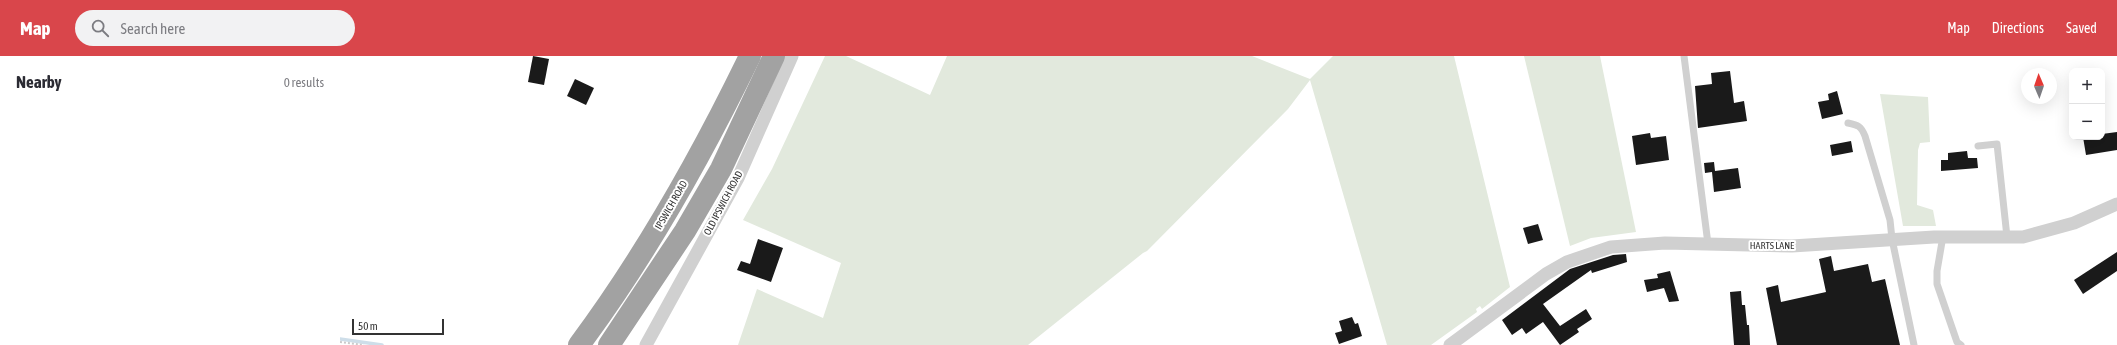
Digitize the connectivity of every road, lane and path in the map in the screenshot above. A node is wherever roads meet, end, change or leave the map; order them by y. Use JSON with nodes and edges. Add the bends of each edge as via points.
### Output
{"nodes":[{"id":1,"x":750,"y":56,"type":"edge"},
{"id":2,"x":774,"y":56,"type":"edge"},
{"id":3,"x":792,"y":56,"type":"edge"},
{"id":4,"x":1684,"y":56,"type":"edge"},
{"id":5,"x":1848,"y":123,"type":"dead end"},
{"id":6,"x":1978,"y":146,"type":"dead end"},
{"id":7,"x":2117,"y":204,"type":"edge"},
{"id":8,"x":685,"y":231,"type":"junction"},
{"id":9,"x":1943,"y":236,"type":"junction"},
{"id":10,"x":2007,"y":237,"type":"junction"},
{"id":11,"x":1892,"y":239,"type":"junction"},
{"id":12,"x":1708,"y":244,"type":"junction"},
{"id":13,"x":340,"y":342,"type":"edge"},
{"id":14,"x":364,"y":345,"type":"edge"},
{"id":15,"x":579,"y":345,"type":"edge"},
{"id":16,"x":609,"y":345,"type":"edge"},
{"id":17,"x":625,"y":345,"type":"edge"},
{"id":18,"x":646,"y":345,"type":"edge"},
{"id":19,"x":1450,"y":345,"type":"edge"},
{"id":20,"x":1914,"y":345,"type":"edge"},
{"id":21,"x":1961,"y":345,"type":"edge"}],
"edges":[{"from":1,"to":15,"type":"highway","name":"IPSWICH ROAD","via":[[675,201]]},
{"from":2,"to":8,"type":"highway","via":[[721,169]]},
{"from":3,"to":18,"type":"street","name":"OLD IPSWICH ROAD","via":[[738,178]]},
{"from":4,"to":12,"type":"lane"},
{"from":5,"to":11,"type":"lane","via":[[1858,125],[1866,136],[1890,220]]},
{"from":6,"to":10,"type":"lane","via":[[1997,144]]},
{"from":7,"to":10,"type":"street","name":"HARTS LANE","via":[[2051,230],[2023,237]]},
{"from":8,"to":16,"type":"highway"},
{"from":8,"to":17,"type":"highway","via":[[675,264]]},
{"from":9,"to":10,"type":"street","name":"HARTS LANE"},
{"from":9,"to":11,"type":"street","name":"HARTS LANE"},
{"from":9,"to":21,"type":"lane","via":[[1937,284],[1957,342]]},
{"from":11,"to":12,"type":"street","name":"HARTS LANE","via":[[1792,246]]},
{"from":11,"to":20,"type":"lane"},
{"from":12,"to":19,"type":"street","name":"HARTS LANE","via":[[1611,247],[1579,257],[1546,274]]},
{"from":13,"to":14,"type":"path"}]}
